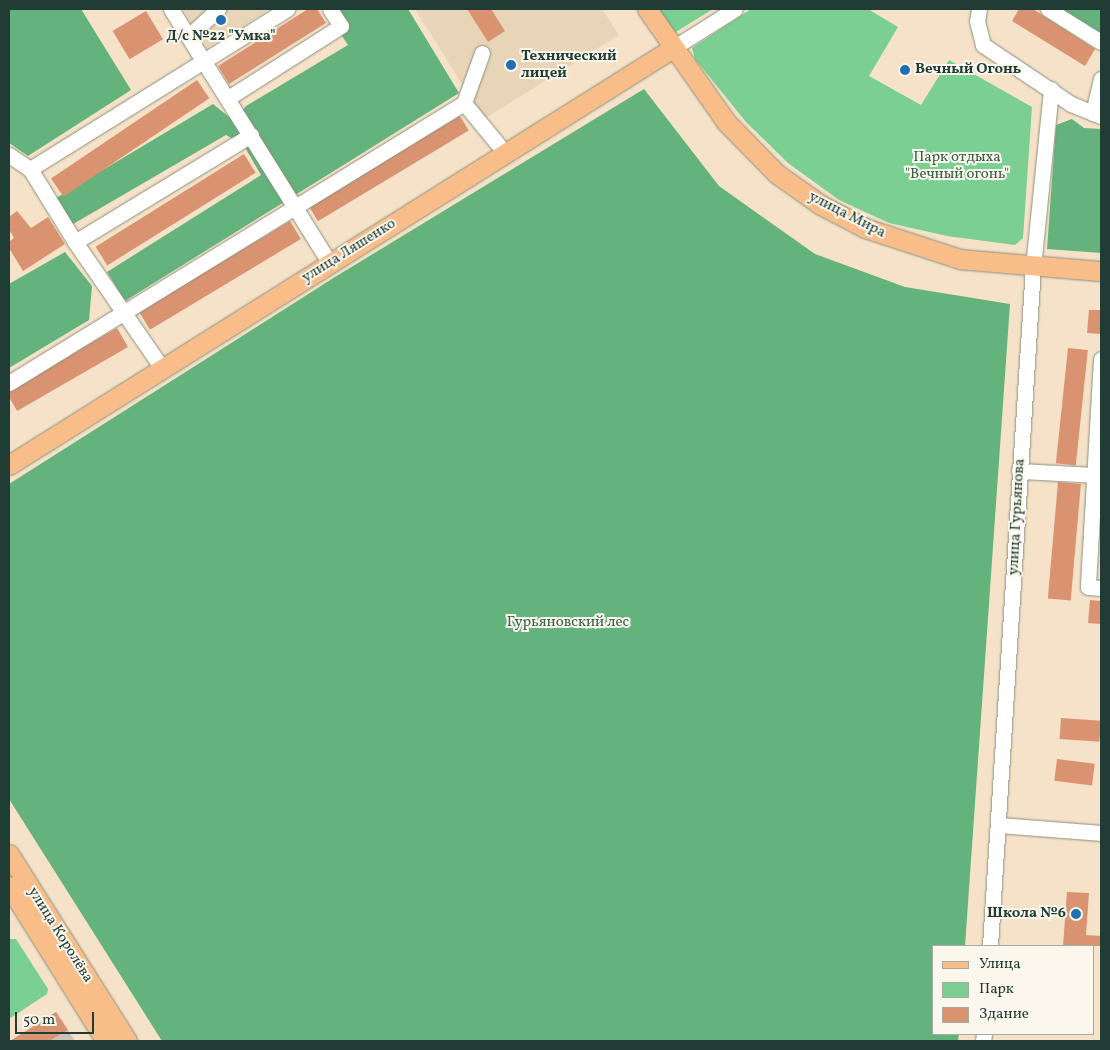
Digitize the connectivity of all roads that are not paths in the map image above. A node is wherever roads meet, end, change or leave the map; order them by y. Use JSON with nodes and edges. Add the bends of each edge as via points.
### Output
{"nodes":[{"id":1,"x":171,"y":9,"type":"edge"},
{"id":2,"x":218,"y":9,"type":"edge"},
{"id":3,"x":287,"y":9,"type":"edge"},
{"id":4,"x":330,"y":9,"type":"edge"},
{"id":5,"x":647,"y":9,"type":"edge"},
{"id":6,"x":735,"y":9,"type":"edge"},
{"id":7,"x":1048,"y":9,"type":"edge"},
{"id":8,"x":978,"y":15,"type":"edge"},
{"id":9,"x":189,"y":36,"type":"junction"},
{"id":10,"x":1101,"y":42,"type":"edge"},
{"id":11,"x":673,"y":48,"type":"junction"},
{"id":12,"x":482,"y":52,"type":"dead end"},
{"id":13,"x":204,"y":60,"type":"junction"},
{"id":14,"x":1101,"y":80,"type":"edge"},
{"id":15,"x":1052,"y":89,"type":"junction"},
{"id":16,"x":228,"y":98,"type":"junction"},
{"id":17,"x":464,"y":103,"type":"junction"},
{"id":18,"x":1097,"y":115,"type":"edge"},
{"id":19,"x":251,"y":135,"type":"junction"},
{"id":20,"x":505,"y":153,"type":"junction"},
{"id":21,"x":9,"y":155,"type":"edge"},
{"id":22,"x":30,"y":169,"type":"junction"},
{"id":23,"x":294,"y":206,"type":"junction"},
{"id":24,"x":75,"y":242,"type":"junction"},
{"id":25,"x":330,"y":263,"type":"junction"},
{"id":26,"x":1033,"y":266,"type":"junction"},
{"id":27,"x":1101,"y":271,"type":"edge"},
{"id":28,"x":122,"y":311,"type":"junction"},
{"id":29,"x":1101,"y":359,"type":"edge"},
{"id":30,"x":162,"y":368,"type":"junction"},
{"id":31,"x":9,"y":383,"type":"edge"},
{"id":32,"x":9,"y":465,"type":"edge"},
{"id":33,"x":1019,"y":471,"type":"junction"},
{"id":34,"x":1095,"y":475,"type":"junction"},
{"id":35,"x":1101,"y":588,"type":"edge"},
{"id":36,"x":1000,"y":825,"type":"junction"},
{"id":37,"x":1101,"y":834,"type":"edge"},
{"id":38,"x":9,"y":854,"type":"edge"},
{"id":39,"x":9,"y":886,"type":"edge"},
{"id":40,"x":990,"y":945,"type":"edge"},
{"id":41,"x":106,"y":1041,"type":"edge"},
{"id":42,"x":127,"y":1041,"type":"edge"}],
"edges":[{"from":1,"to":9,"type":"street"},
{"from":2,"to":9,"type":"street"},
{"from":3,"to":13,"type":"street"},
{"from":4,"to":16,"type":"street","via":[[341,26]]},
{"from":5,"to":11,"type":"main road","name":"улица Мира"},
{"from":6,"to":11,"type":"street","name":"улица Ляшенко"},
{"from":7,"to":10,"type":"street"},
{"from":8,"to":15,"type":"street","via":[[983,45]]},
{"from":9,"to":13,"type":"street"},
{"from":11,"to":20,"type":"main road","name":"улица Ляшенко"},
{"from":11,"to":26,"type":"main road","name":"улица Мира","via":[[726,122],[776,174],[821,205],[910,245],[960,259]]},
{"from":12,"to":17,"type":"street"},
{"from":13,"to":16,"type":"street"},
{"from":13,"to":22,"type":"street"},
{"from":14,"to":18,"type":"street"},
{"from":15,"to":18,"type":"street"},
{"from":15,"to":26,"type":"street","name":"улица Гурьянова"},
{"from":16,"to":19,"type":"street"},
{"from":17,"to":20,"type":"street"},
{"from":17,"to":23,"type":"street"},
{"from":19,"to":23,"type":"street"},
{"from":19,"to":24,"type":"street"},
{"from":20,"to":25,"type":"main road","name":"улица Ляшенко"},
{"from":21,"to":22,"type":"street"},
{"from":22,"to":24,"type":"street"},
{"from":23,"to":25,"type":"street"},
{"from":23,"to":28,"type":"street"},
{"from":24,"to":28,"type":"street"},
{"from":25,"to":30,"type":"main road","name":"улица Ляшенко"},
{"from":26,"to":27,"type":"main road","name":"улица Мира"},
{"from":26,"to":33,"type":"street","name":"улица Гурьянова"},
{"from":28,"to":30,"type":"street"},
{"from":28,"to":31,"type":"street"},
{"from":29,"to":34,"type":"street"},
{"from":30,"to":32,"type":"main road","name":"улица Ляшенко"},
{"from":33,"to":34,"type":"street"},
{"from":33,"to":36,"type":"street","name":"улица Гурьянова"},
{"from":34,"to":35,"type":"street","via":[[1088,587]]},
{"from":36,"to":37,"type":"street"},
{"from":36,"to":40,"type":"street","name":"улица Гурьянова"},
{"from":38,"to":42,"type":"main road","name":"улица Королёва"},
{"from":39,"to":41,"type":"main road","name":"улица Королёва"}]}
